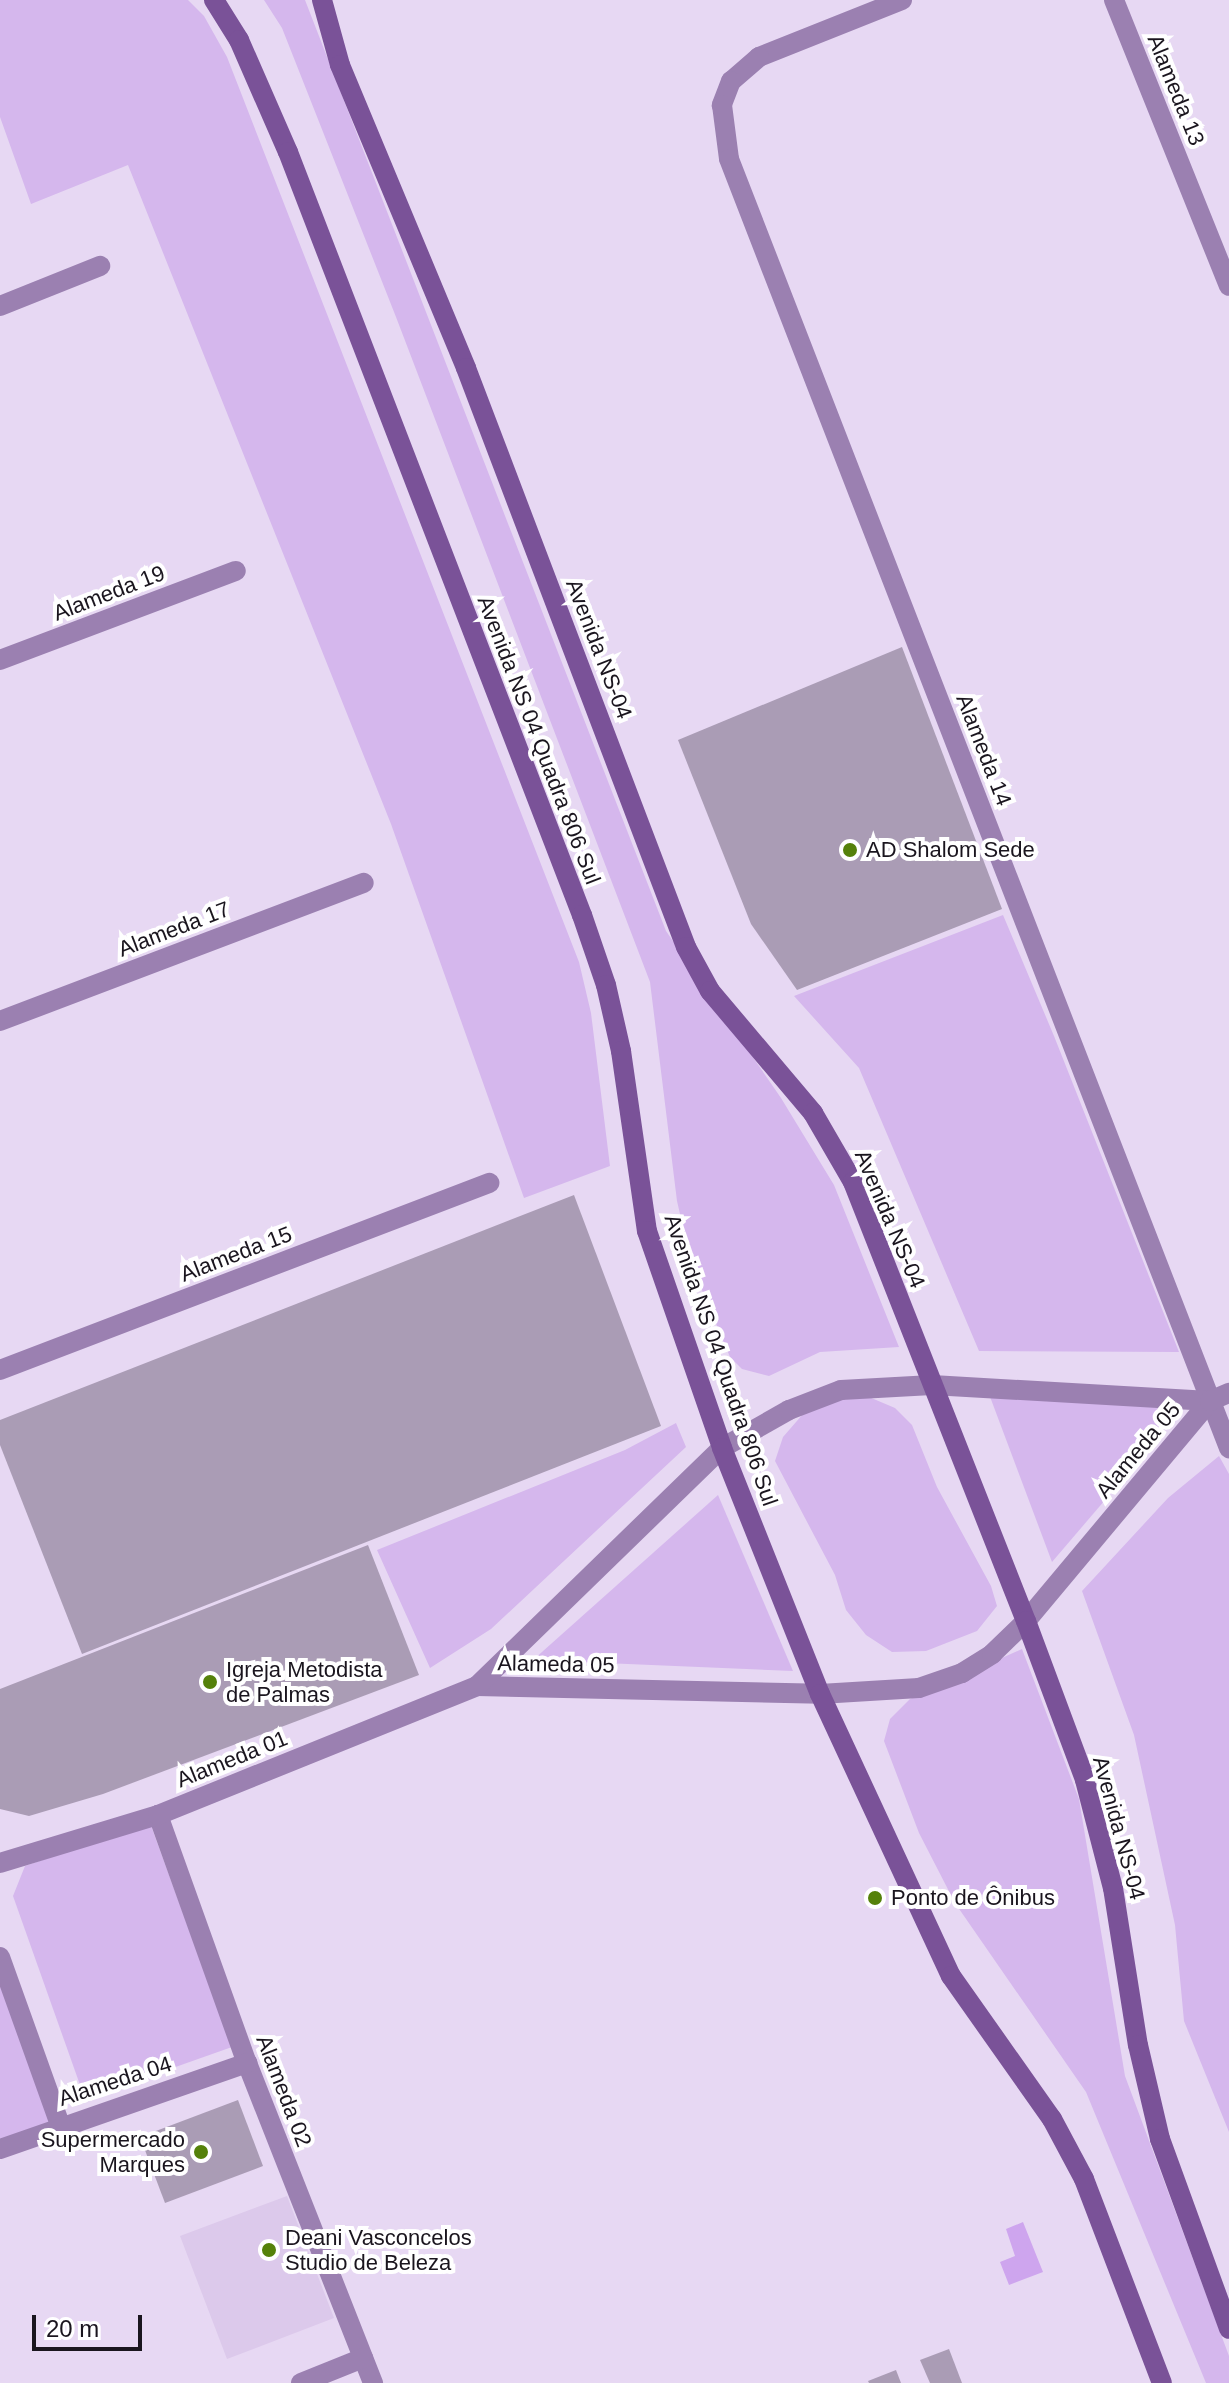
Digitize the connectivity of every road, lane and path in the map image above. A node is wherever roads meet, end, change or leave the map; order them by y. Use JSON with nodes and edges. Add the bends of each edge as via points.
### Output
{"nodes":[{"id":1,"x":214,"y":0,"type":"edge"},
{"id":2,"x":322,"y":0,"type":"edge"},
{"id":3,"x":902,"y":0,"type":"edge"},
{"id":4,"x":1114,"y":0,"type":"edge"},
{"id":5,"x":100,"y":266,"type":"dead end"},
{"id":6,"x":1229,"y":286,"type":"edge"},
{"id":7,"x":0,"y":306,"type":"edge"},
{"id":8,"x":236,"y":571,"type":"dead end"},
{"id":9,"x":0,"y":660,"type":"edge"},
{"id":10,"x":364,"y":883,"type":"dead end"},
{"id":11,"x":0,"y":1021,"type":"edge"},
{"id":12,"x":489,"y":1183,"type":"dead end"},
{"id":13,"x":0,"y":1370,"type":"edge"},
{"id":14,"x":932,"y":1385,"type":"junction"},
{"id":15,"x":1220,"y":1397,"type":"edge"},
{"id":16,"x":722,"y":1448,"type":"junction"},
{"id":17,"x":1229,"y":1448,"type":"edge"},
{"id":18,"x":1026,"y":1621,"type":"junction"},
{"id":19,"x":477,"y":1686,"type":"junction"},
{"id":20,"x":820,"y":1694,"type":"junction"},
{"id":21,"x":158,"y":1815,"type":"junction"},
{"id":22,"x":0,"y":1863,"type":"edge"},
{"id":23,"x":0,"y":1957,"type":"edge"},
{"id":24,"x":247,"y":2063,"type":"junction"},
{"id":25,"x":60,"y":2125,"type":"junction"},
{"id":26,"x":0,"y":2149,"type":"edge"},
{"id":27,"x":1229,"y":2329,"type":"edge"},
{"id":28,"x":363,"y":2358,"type":"junction"},
{"id":29,"x":301,"y":2383,"type":"edge"},
{"id":30,"x":373,"y":2383,"type":"edge"},
{"id":31,"x":1162,"y":2383,"type":"edge"}],
"edges":[{"from":1,"to":16,"type":"street","name":"Avenida NS 04 Quadra 806 Sul","via":[[239,40],[288,152],[582,915],[621,1051],[647,1231]]},
{"from":2,"to":14,"type":"street","name":"Avenida NS-04","via":[[340,65],[466,368],[686,947],[710,991],[771,1057],[813,1113],[853,1182]]},
{"from":3,"to":15,"type":"street","name":"Alameda 14","via":[[759,57],[731,81],[722,105],[729,159]]},
{"from":4,"to":6,"type":"street","name":"Alameda 13"},
{"from":5,"to":7,"type":"street"},
{"from":8,"to":9,"type":"street","name":"Alameda 19"},
{"from":10,"to":11,"type":"street","name":"Alameda 17"},
{"from":12,"to":13,"type":"street","name":"Alameda 15"},
{"from":14,"to":15,"type":"street","name":"Alameda 05"},
{"from":14,"to":16,"type":"street","name":"Alameda 05","via":[[841,1390],[789,1410]]},
{"from":14,"to":18,"type":"street","name":"Avenida NS-04"},
{"from":15,"to":17,"type":"street","name":"Alameda 14"},
{"from":15,"to":18,"type":"street","name":"Alameda 05"},
{"from":16,"to":19,"type":"street","name":"Alameda 05"},
{"from":16,"to":20,"type":"street","name":"Avenida NS 04 Quadra 806 Sul"},
{"from":18,"to":20,"type":"street","name":"Alameda 05","via":[[992,1654],[962,1673],[919,1688]]},
{"from":18,"to":27,"type":"street","name":"Avenida NS-04","via":[[1085,1780],[1113,1888],[1138,2045],[1160,2139]]},
{"from":19,"to":20,"type":"street","name":"Alameda 05"},
{"from":19,"to":21,"type":"street","name":"Alameda 01"},
{"from":20,"to":31,"type":"street","name":"Avenida NS 04 Quadra 806 Sul","via":[[951,1976],[1052,2119],[1084,2179]]},
{"from":21,"to":22,"type":"street","name":"Alameda 01"},
{"from":21,"to":24,"type":"street","name":"Alameda 02"},
{"from":23,"to":25,"type":"street"},
{"from":24,"to":25,"type":"street","name":"Alameda 04"},
{"from":24,"to":28,"type":"street","name":"Alameda 02"},
{"from":25,"to":26,"type":"street","name":"Alameda 04"},
{"from":28,"to":29,"type":"street"},
{"from":28,"to":30,"type":"street","name":"Alameda 02"}]}
